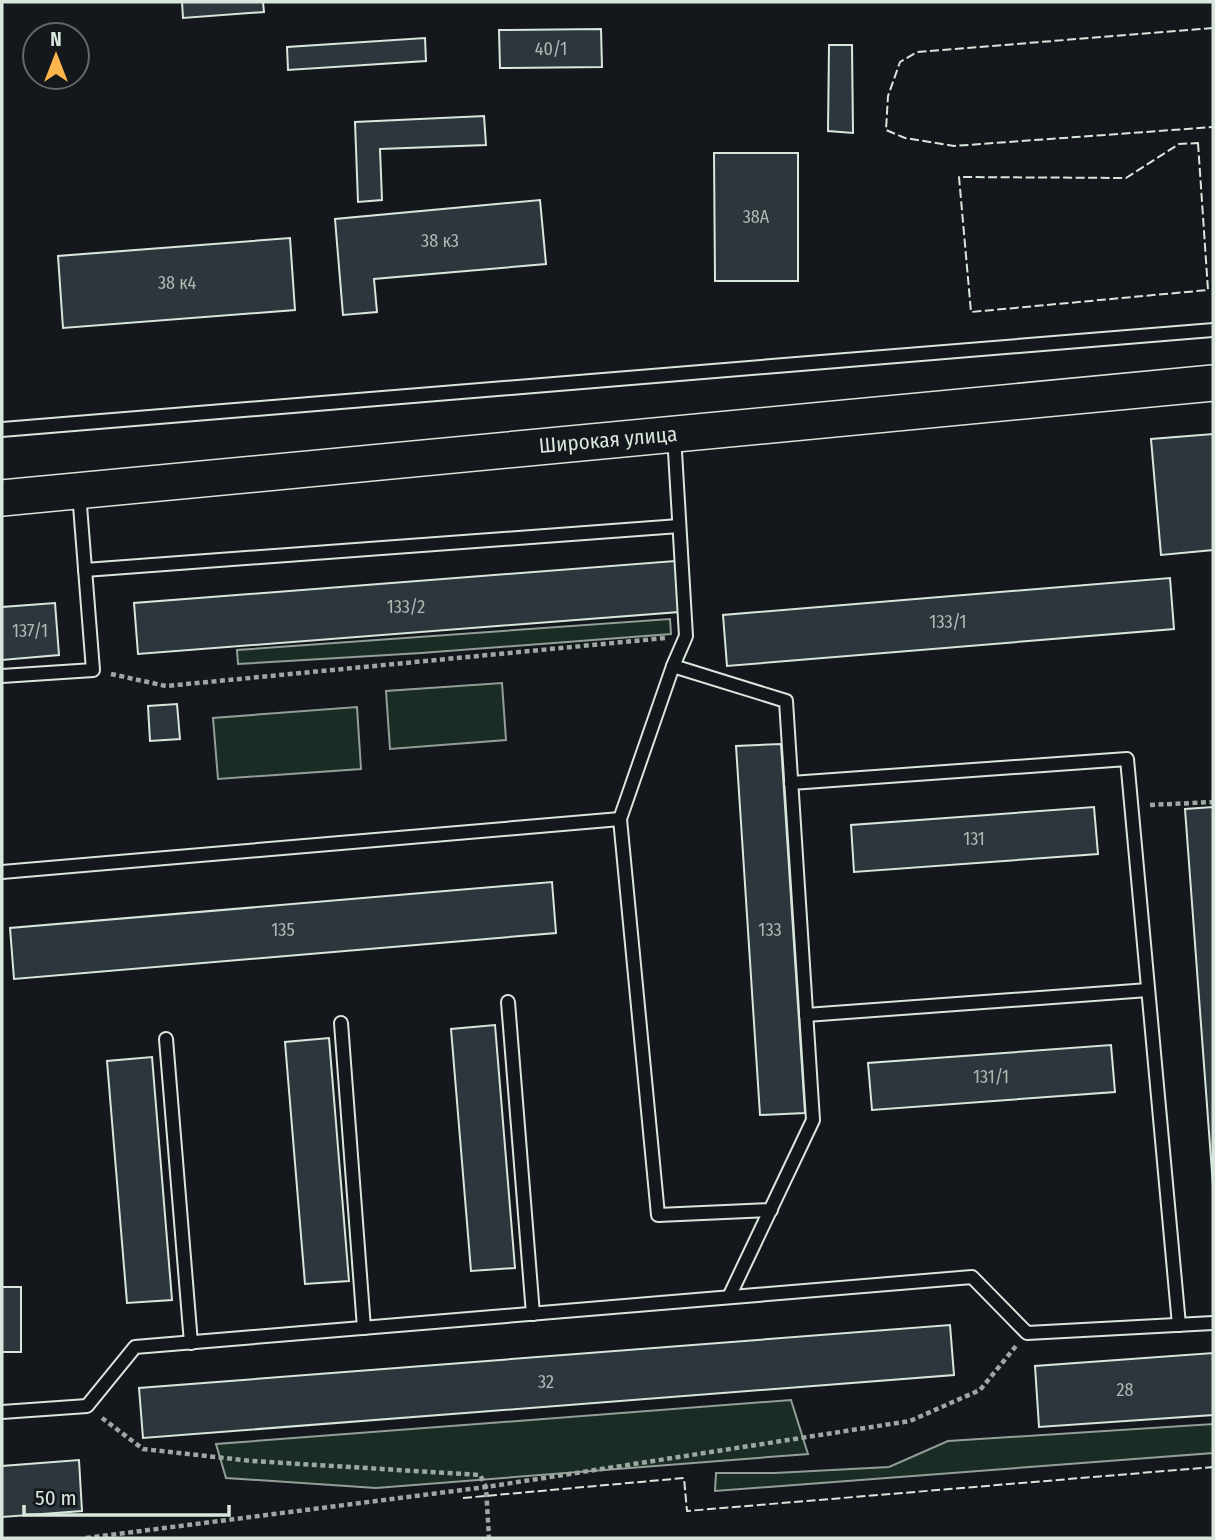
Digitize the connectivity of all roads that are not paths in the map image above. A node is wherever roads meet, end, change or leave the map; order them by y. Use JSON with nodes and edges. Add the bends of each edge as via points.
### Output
{"nodes":[{"id":1,"x":1213,"y":383,"type":"edge"},
{"id":2,"x":674,"y":434,"type":"junction"},
{"id":3,"x":78,"y":491,"type":"junction"},
{"id":4,"x":2,"y":498,"type":"edge"},
{"id":5,"x":679,"y":526,"type":"junction"},
{"id":6,"x":85,"y":570,"type":"junction"},
{"id":7,"x":673,"y":666,"type":"junction"},
{"id":8,"x":2,"y":676,"type":"edge"},
{"id":9,"x":791,"y":783,"type":"junction"},
{"id":10,"x":620,"y":819,"type":"junction"},
{"id":11,"x":2,"y":872,"type":"edge"},
{"id":12,"x":1148,"y":990,"type":"junction"},
{"id":13,"x":508,"y":1002,"type":"dead end"},
{"id":14,"x":806,"y":1015,"type":"junction"},
{"id":15,"x":341,"y":1023,"type":"dead end"},
{"id":16,"x":166,"y":1039,"type":"dead end"},
{"id":17,"x":771,"y":1210,"type":"junction"},
{"id":18,"x":729,"y":1297,"type":"junction"},
{"id":19,"x":533,"y":1314,"type":"junction"},
{"id":20,"x":1213,"y":1323,"type":"edge"},
{"id":21,"x":1178,"y":1325,"type":"junction"},
{"id":22,"x":364,"y":1328,"type":"junction"},
{"id":23,"x":191,"y":1343,"type":"junction"},
{"id":24,"x":2,"y":1412,"type":"edge"}],
"edges":[{"from":1,"to":2,"type":"street","name":"Широкая улица"},
{"from":2,"to":3,"type":"street","name":"Широкая улица"},
{"from":2,"to":5,"type":"lane"},
{"from":3,"to":4,"type":"street","name":"Широкая улица"},
{"from":3,"to":6,"type":"lane"},
{"from":5,"to":6,"type":"lane"},
{"from":5,"to":7,"type":"lane","via":[[686,636]]},
{"from":6,"to":8,"type":"lane","via":[[93,670]]},
{"from":7,"to":9,"type":"lane","via":[[786,701]]},
{"from":7,"to":10,"type":"lane"},
{"from":9,"to":12,"type":"lane","via":[[1127,759]]},
{"from":9,"to":14,"type":"lane"},
{"from":10,"to":11,"type":"lane"},
{"from":10,"to":17,"type":"lane","via":[[658,1215]]},
{"from":12,"to":14,"type":"lane"},
{"from":12,"to":21,"type":"lane"},
{"from":13,"to":19,"type":"lane"},
{"from":14,"to":17,"type":"lane","via":[[813,1121]]},
{"from":15,"to":22,"type":"lane"},
{"from":16,"to":23,"type":"lane"},
{"from":17,"to":18,"type":"lane"},
{"from":18,"to":19,"type":"lane"},
{"from":18,"to":21,"type":"lane","via":[[972,1277],[1027,1333]]},
{"from":19,"to":22,"type":"lane"},
{"from":20,"to":21,"type":"lane"},
{"from":22,"to":23,"type":"lane"},
{"from":23,"to":24,"type":"lane","via":[[135,1347],[87,1406]]}]}
